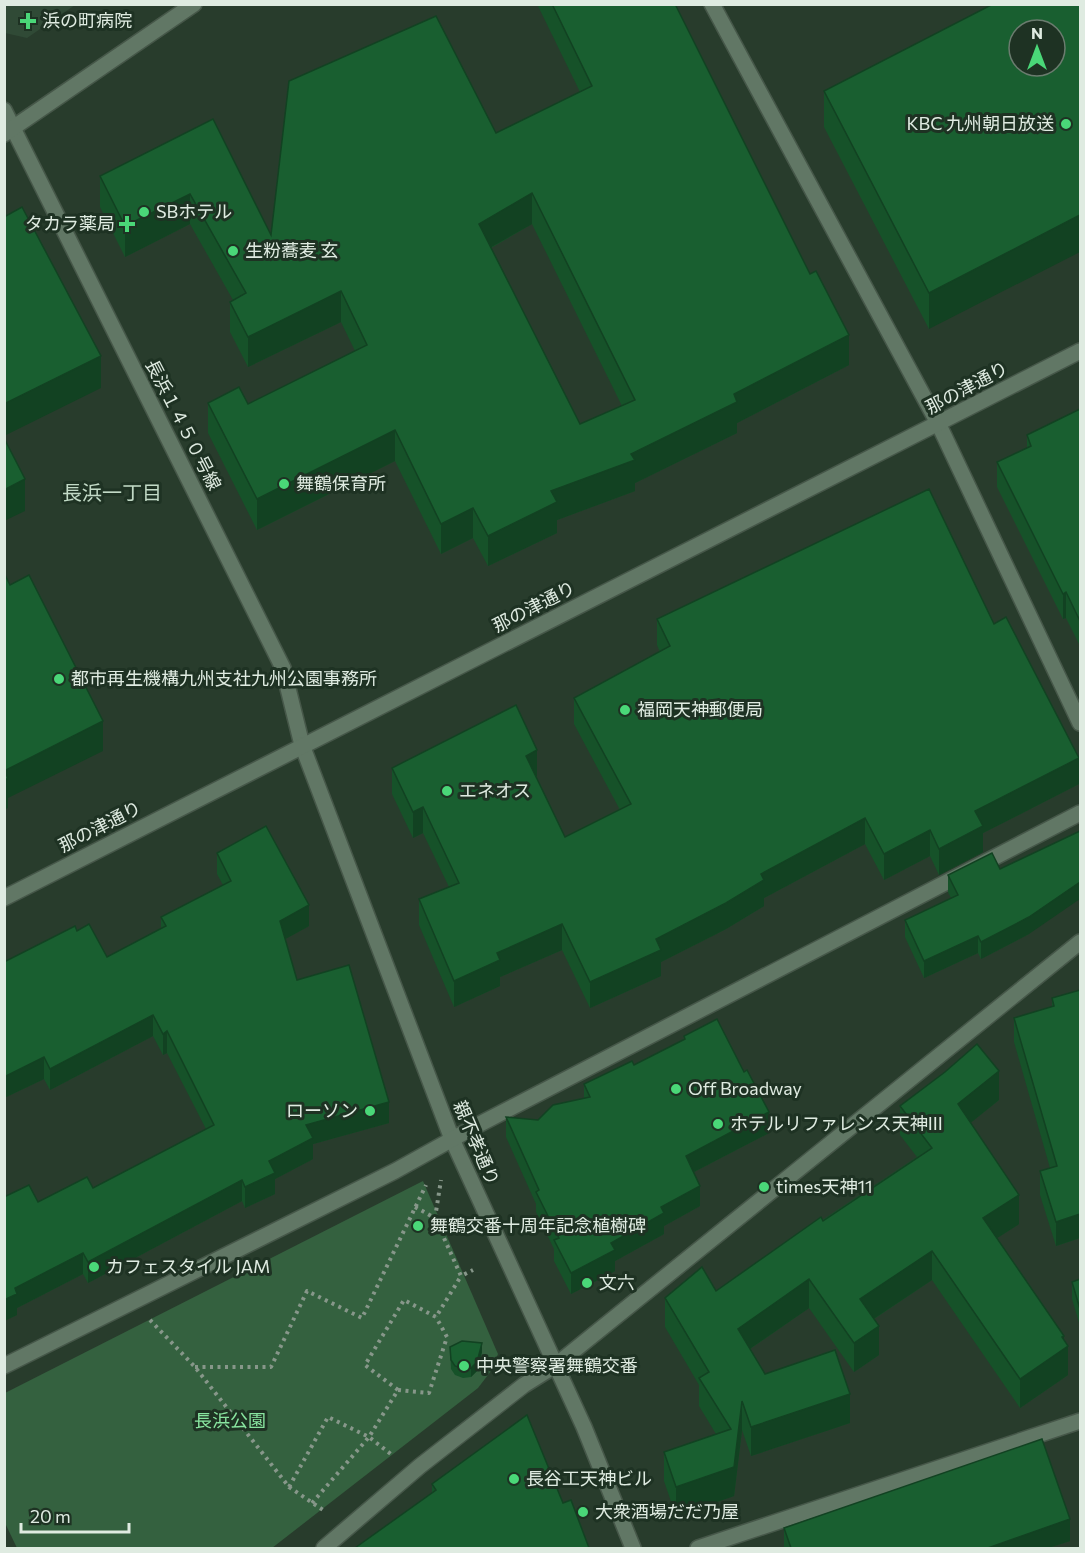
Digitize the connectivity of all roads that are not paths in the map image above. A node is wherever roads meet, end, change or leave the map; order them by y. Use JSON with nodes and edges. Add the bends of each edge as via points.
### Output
{"nodes":[{"id":1,"x":194,"y":4,"type":"edge"},
{"id":2,"x":712,"y":4,"type":"edge"},
{"id":3,"x":4,"y":110,"type":"edge"},
{"id":4,"x":9,"y":132,"type":"edge"},
{"id":5,"x":1080,"y":351,"type":"edge"},
{"id":6,"x":939,"y":425,"type":"junction"},
{"id":7,"x":1080,"y":723,"type":"edge"},
{"id":8,"x":302,"y":745,"type":"junction"},
{"id":9,"x":1080,"y":813,"type":"edge"},
{"id":10,"x":4,"y":898,"type":"edge"},
{"id":11,"x":1080,"y":942,"type":"edge"},
{"id":12,"x":452,"y":1139,"type":"junction"},
{"id":13,"x":556,"y":1365,"type":"junction"},
{"id":14,"x":4,"y":1366,"type":"edge"},
{"id":15,"x":1080,"y":1420,"type":"edge"},
{"id":16,"x":324,"y":1548,"type":"edge"},
{"id":17,"x":633,"y":1548,"type":"edge"},
{"id":18,"x":698,"y":1548,"type":"edge"}],
"edges":[{"from":1,"to":4,"type":"street"},
{"from":2,"to":6,"type":"street"},
{"from":3,"to":4,"type":"street","name":"長浜１４５０号線"},
{"from":4,"to":8,"type":"street","name":"長浜１４５０号線","via":[[283,668]]},
{"from":5,"to":6,"type":"street","name":"那の津通り"},
{"from":6,"to":7,"type":"street"},
{"from":6,"to":8,"type":"street","name":"那の津通り"},
{"from":8,"to":10,"type":"street","name":"那の津通り"},
{"from":8,"to":12,"type":"street","name":"親不孝通り"},
{"from":9,"to":12,"type":"street"},
{"from":11,"to":13,"type":"street"},
{"from":12,"to":13,"type":"street","name":"親不孝通り"},
{"from":12,"to":14,"type":"street"},
{"from":13,"to":16,"type":"street","via":[[524,1385],[420,1466]]},
{"from":13,"to":17,"type":"street","name":"親不孝通り"},
{"from":15,"to":18,"type":"street"}]}
